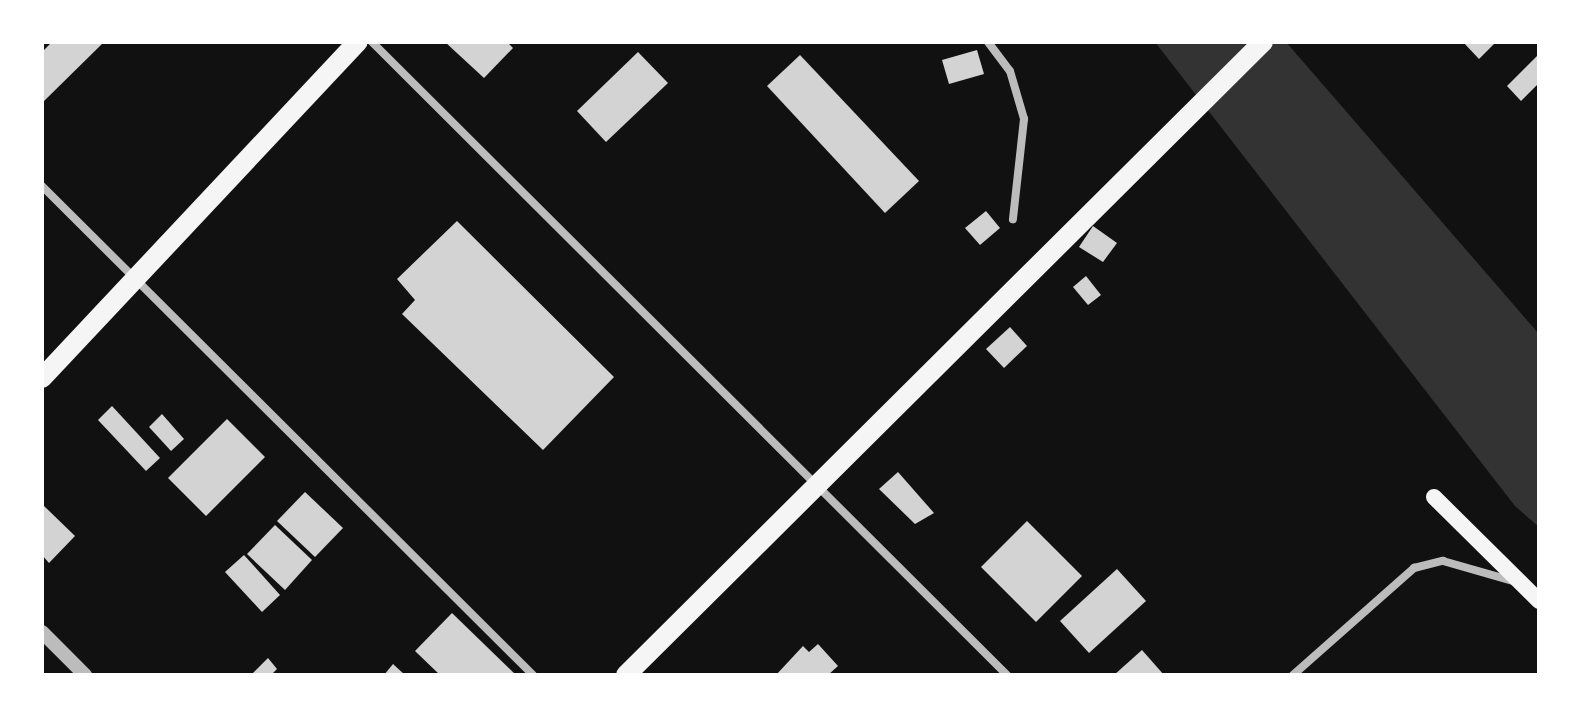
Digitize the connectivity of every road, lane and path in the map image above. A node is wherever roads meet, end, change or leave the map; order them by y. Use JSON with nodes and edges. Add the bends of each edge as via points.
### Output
{"nodes":[{"id":1,"x":358,"y":42,"type":"edge"},
{"id":2,"x":372,"y":42,"type":"edge"},
{"id":3,"x":988,"y":42,"type":"edge"},
{"id":4,"x":1263,"y":42,"type":"edge"},
{"id":5,"x":42,"y":186,"type":"edge"},
{"id":6,"x":1013,"y":219,"type":"dead end"},
{"id":7,"x":135,"y":280,"type":"junction"},
{"id":8,"x":42,"y":378,"type":"edge"},
{"id":9,"x":818,"y":484,"type":"junction"},
{"id":10,"x":1434,"y":497,"type":"dead end"},
{"id":11,"x":1524,"y":585,"type":"junction"},
{"id":12,"x":1539,"y":601,"type":"edge"},
{"id":13,"x":42,"y":632,"type":"edge"},
{"id":14,"x":85,"y":675,"type":"edge"},
{"id":15,"x":533,"y":675,"type":"edge"},
{"id":16,"x":626,"y":675,"type":"edge"},
{"id":17,"x":1007,"y":675,"type":"edge"},
{"id":18,"x":1293,"y":675,"type":"edge"}],
"edges":[{"from":1,"to":7,"type":"main road"},
{"from":2,"to":9,"type":"street"},
{"from":3,"to":6,"type":"street","via":[[1015,80],[1024,119]]},
{"from":4,"to":9,"type":"main road"},
{"from":5,"to":7,"type":"street"},
{"from":7,"to":8,"type":"main road"},
{"from":7,"to":15,"type":"street"},
{"from":9,"to":16,"type":"main road"},
{"from":9,"to":17,"type":"street"},
{"from":10,"to":11,"type":"main road"},
{"from":11,"to":12,"type":"main road"},
{"from":11,"to":18,"type":"street","via":[[1443,561],[1414,568]]},
{"from":13,"to":14,"type":"street"}]}
